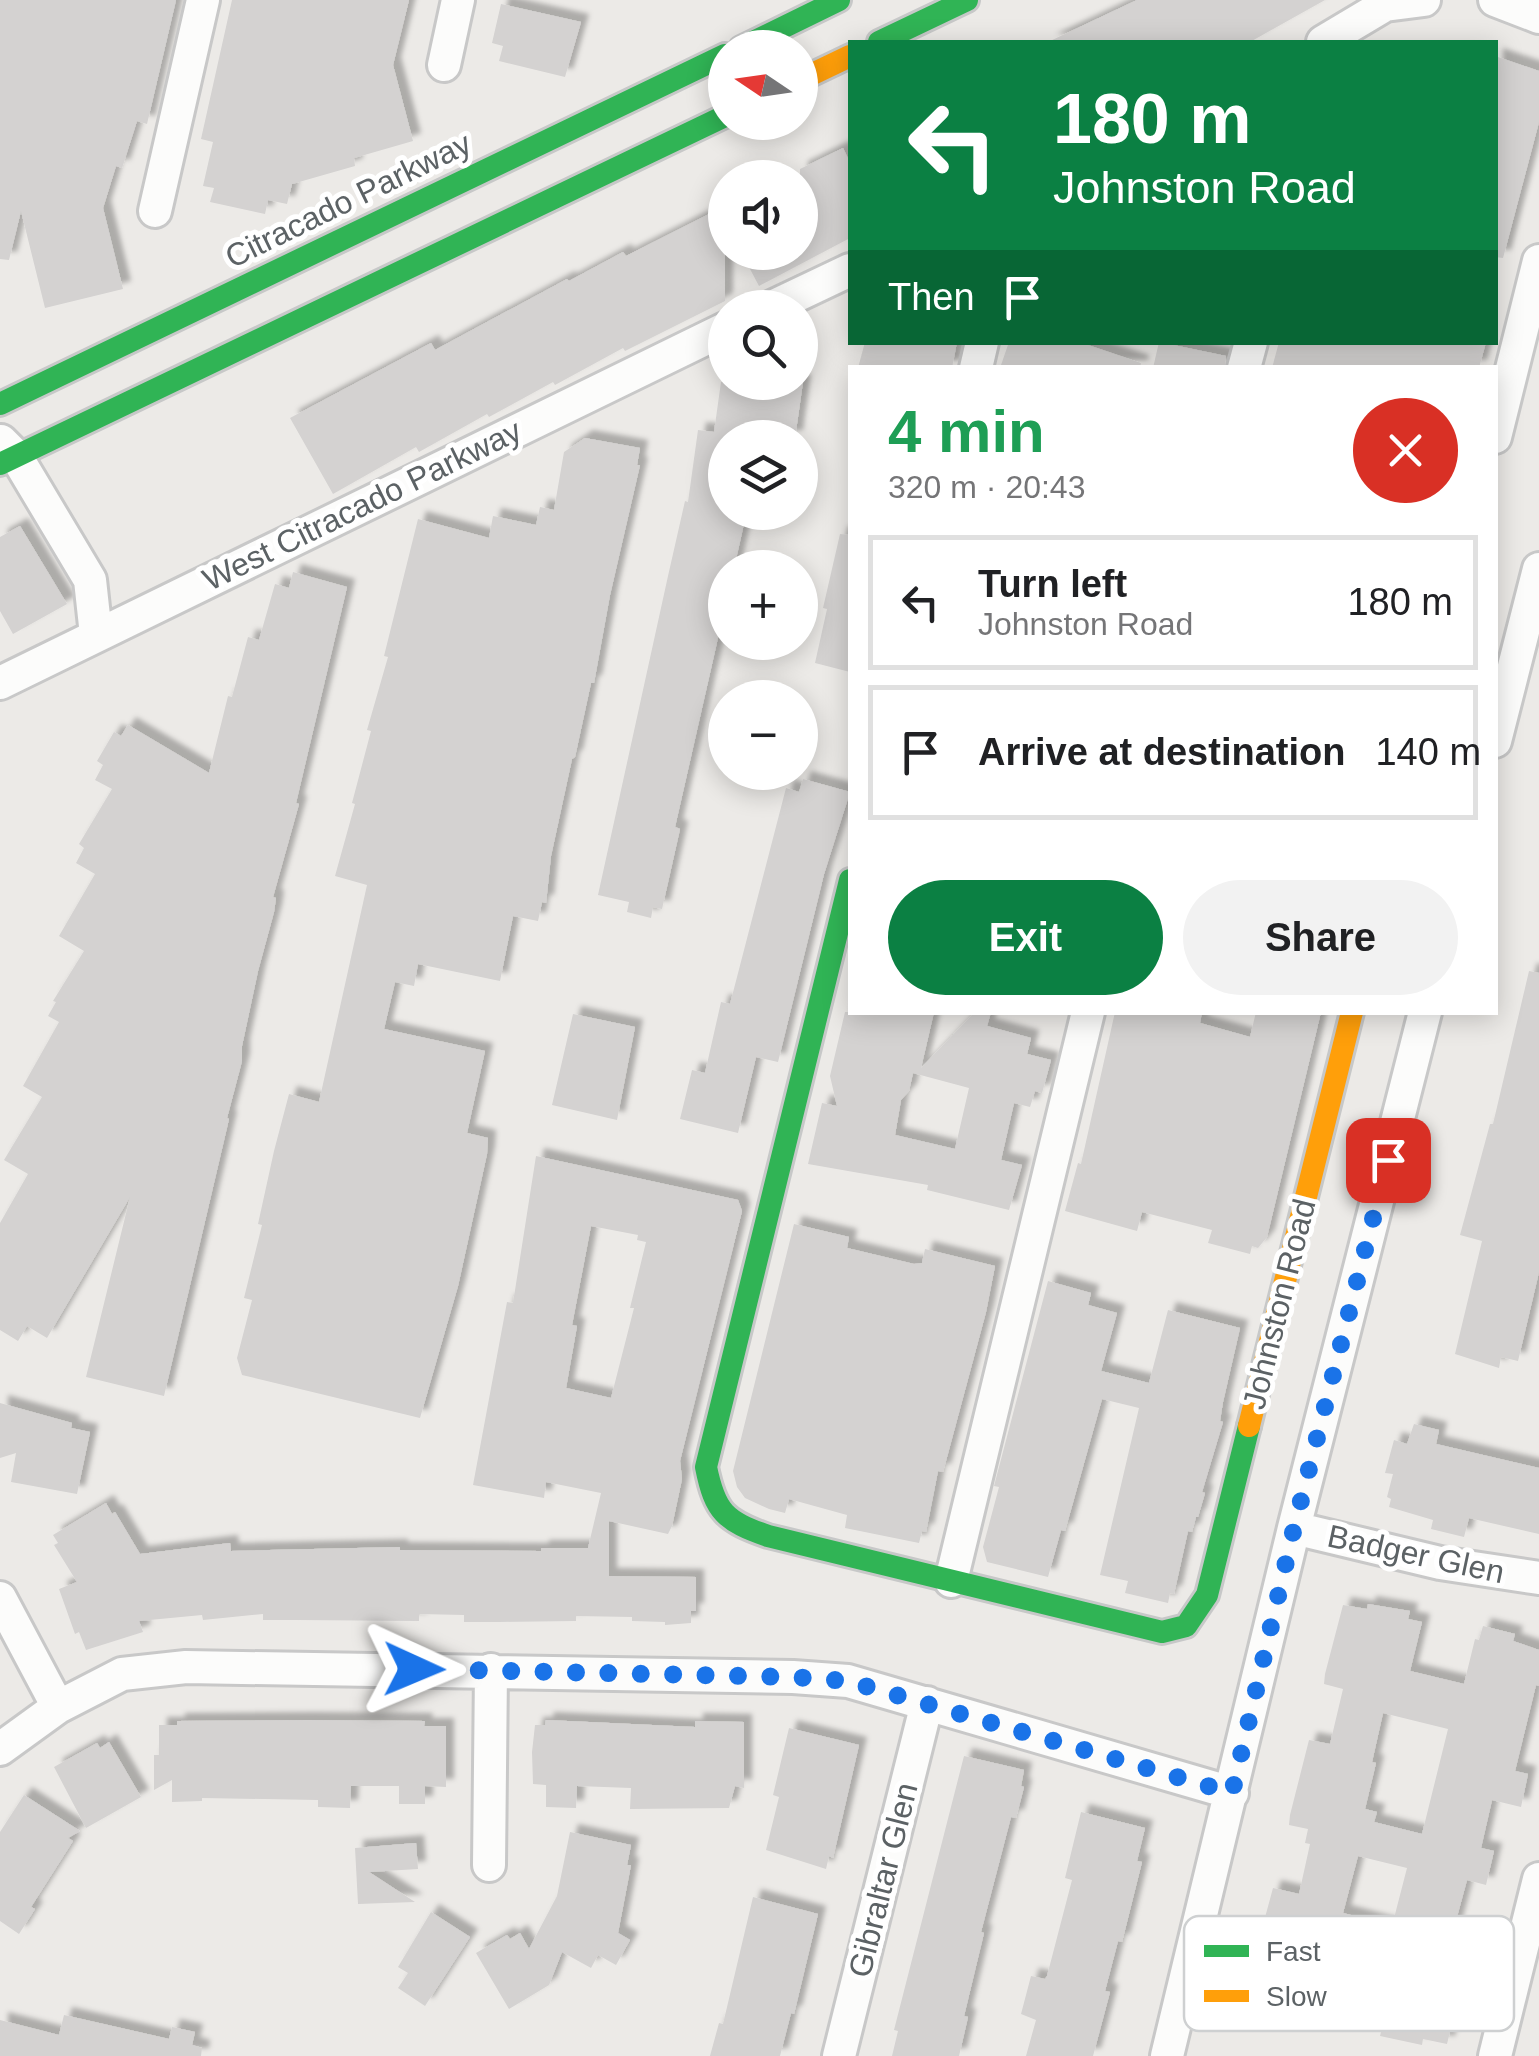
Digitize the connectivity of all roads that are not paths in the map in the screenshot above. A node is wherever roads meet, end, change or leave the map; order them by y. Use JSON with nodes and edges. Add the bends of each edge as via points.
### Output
{"nodes":[{"id":1,"x":203,"y":0,"type":"edge"},
{"id":2,"x":458,"y":0,"type":"edge"},
{"id":3,"x":840,"y":0,"type":"edge"},
{"id":4,"x":967,"y":0,"type":"edge"},
{"id":5,"x":1424,"y":0,"type":"edge"},
{"id":6,"x":1495,"y":0,"type":"edge"},
{"id":7,"x":1539,"y":17,"type":"edge"},
{"id":8,"x":778,"y":30,"type":"edge"},
{"id":9,"x":883,"y":40,"type":"edge"},
{"id":10,"x":1326,"y":40,"type":"edge"},
{"id":11,"x":848,"y":57,"type":"edge"},
{"id":12,"x":708,"y":63,"type":"edge"},
{"id":13,"x":444,"y":65,"type":"dead end"},
{"id":14,"x":818,"y":71,"type":"edge"},
{"id":15,"x":708,"y":124,"type":"edge"},
{"id":16,"x":155,"y":211,"type":"dead end"},
{"id":17,"x":1539,"y":261,"type":"edge"},
{"id":18,"x":848,"y":271,"type":"edge"},
{"id":19,"x":808,"y":290,"type":"edge"},
{"id":20,"x":708,"y":337,"type":"edge"},
{"id":21,"x":0,"y":404,"type":"edge"},
{"id":22,"x":1498,"y":425,"type":"edge"},
{"id":23,"x":5,"y":453,"type":"edge"},
{"id":24,"x":1539,"y":569,"type":"edge"},
{"id":25,"x":96,"y":634,"type":"junction"},
{"id":26,"x":0,"y":683,"type":"edge"},
{"id":27,"x":1498,"y":729,"type":"edge"},
{"id":28,"x":848,"y":888,"type":"edge"},
{"id":29,"x":1087,"y":1015,"type":"edge"},
{"id":30,"x":1351,"y":1015,"type":"edge"},
{"id":31,"x":1425,"y":1015,"type":"edge"},
{"id":32,"x":1294,"y":1528,"type":"junction"},
{"id":33,"x":1539,"y":1578,"type":"edge"},
{"id":34,"x":950,"y":1581,"type":"junction"},
{"id":35,"x":0,"y":1598,"type":"edge"},
{"id":36,"x":490,"y":1670,"type":"junction"},
{"id":37,"x":927,"y":1703,"type":"junction"},
{"id":38,"x":58,"y":1707,"type":"junction"},
{"id":39,"x":0,"y":1749,"type":"edge"},
{"id":40,"x":1232,"y":1793,"type":"junction"},
{"id":41,"x":489,"y":1865,"type":"dead end"},
{"id":42,"x":1539,"y":1880,"type":"edge"},
{"id":43,"x":1202,"y":1916,"type":"edge"},
{"id":44,"x":1514,"y":1980,"type":"edge"},
{"id":45,"x":1184,"y":1987,"type":"edge"},
{"id":46,"x":1501,"y":2031,"type":"edge"},
{"id":47,"x":839,"y":2056,"type":"edge"},
{"id":48,"x":1167,"y":2056,"type":"edge"},
{"id":49,"x":1495,"y":2056,"type":"edge"}],
"edges":[{"from":1,"to":16,"type":"street"},
{"from":2,"to":13,"type":"street"},
{"from":3,"to":8,"type":"main road"},
{"from":4,"to":9,"type":"main road"},
{"from":5,"to":10,"type":"street","via":[[1385,5]]},
{"from":6,"to":7,"type":"street"},
{"from":11,"to":14,"type":"main road"},
{"from":12,"to":21,"type":"main road","name":"Citracado Parkway"},
{"from":15,"to":23,"type":"main road"},
{"from":17,"to":22,"type":"street"},
{"from":18,"to":19,"type":"street"},
{"from":20,"to":25,"type":"street","name":"West Citracado Parkway"},
{"from":23,"to":25,"type":"street","via":[[90,580]]},
{"from":24,"to":27,"type":"street"},
{"from":25,"to":26,"type":"street","name":"West Citracado Parkway"},
{"from":28,"to":34,"type":"main road","via":[[706,1466],[712,1504],[738,1526]]},
{"from":29,"to":34,"type":"street"},
{"from":30,"to":34,"type":"main road","name":"Johnston Road","via":[[1206,1595],[1186,1626],[1162,1632]]},
{"from":31,"to":32,"type":"street"},
{"from":32,"to":33,"type":"street","name":"Badger Glen","via":[[1440,1563]]},
{"from":32,"to":40,"type":"street"},
{"from":35,"to":38,"type":"street"},
{"from":36,"to":37,"type":"street","via":[[848,1681]]},
{"from":36,"to":38,"type":"street","via":[[186,1667],[122,1674]]},
{"from":36,"to":41,"type":"street"},
{"from":37,"to":40,"type":"street"},
{"from":37,"to":47,"type":"street","name":"Gibraltar Glen"},
{"from":38,"to":39,"type":"street"},
{"from":40,"to":43,"type":"street"},
{"from":42,"to":44,"type":"street"},
{"from":45,"to":48,"type":"street"},
{"from":46,"to":49,"type":"street"}]}
